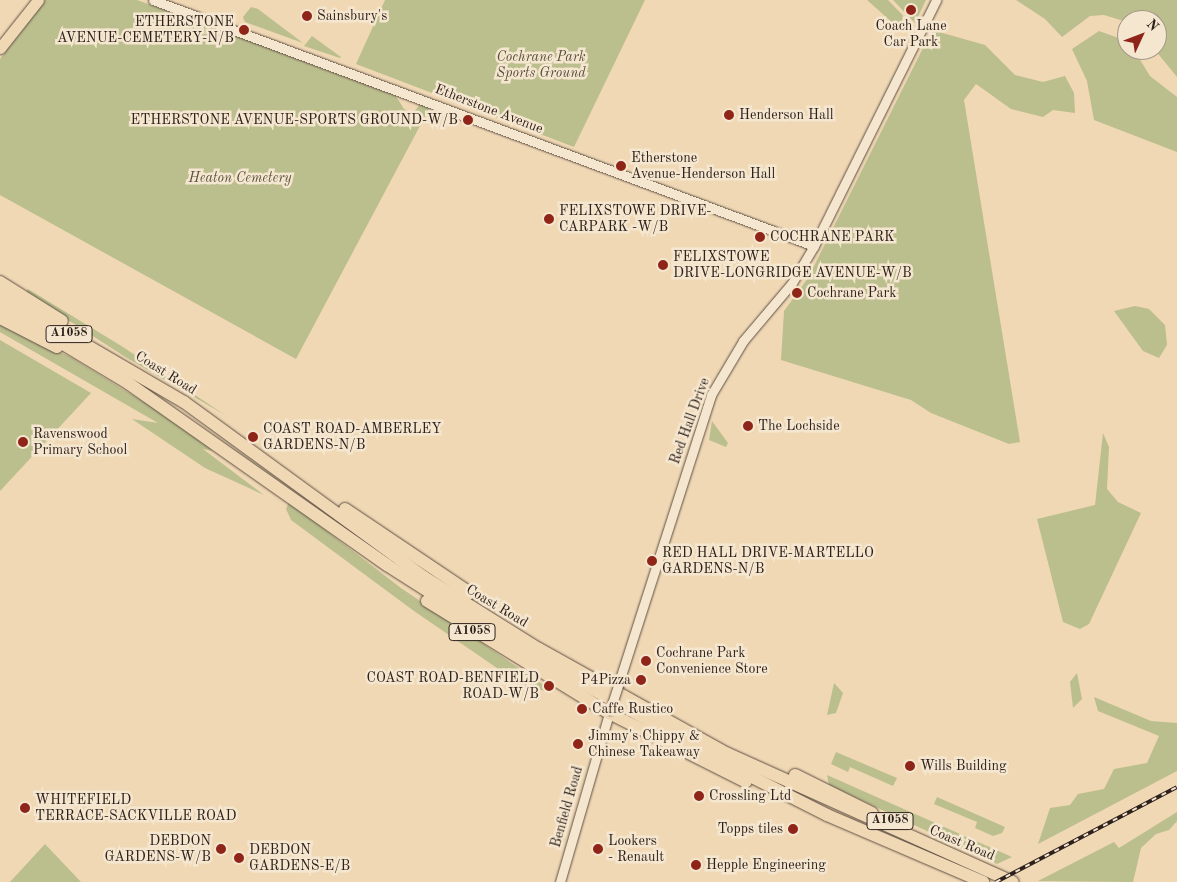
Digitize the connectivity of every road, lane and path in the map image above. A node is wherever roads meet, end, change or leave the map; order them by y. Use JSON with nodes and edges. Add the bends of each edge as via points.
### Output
{"nodes":[{"id":1,"x":28,"y":0,"type":"edge"},
{"id":2,"x":38,"y":0,"type":"edge"},
{"id":3,"x":154,"y":0,"type":"edge"},
{"id":4,"x":936,"y":0,"type":"edge"},
{"id":5,"x":0,"y":36,"type":"edge"},
{"id":6,"x":0,"y":48,"type":"edge"},
{"id":7,"x":814,"y":246,"type":"junction"},
{"id":8,"x":0,"y":282,"type":"edge"},
{"id":9,"x":0,"y":295,"type":"edge"},
{"id":10,"x":0,"y":306,"type":"edge"},
{"id":11,"x":0,"y":318,"type":"edge"},
{"id":12,"x":139,"y":373,"type":"junction"},
{"id":13,"x":128,"y":383,"type":"junction"},
{"id":14,"x":288,"y":473,"type":"junction"},
{"id":15,"x":345,"y":536,"type":"junction"},
{"id":16,"x":470,"y":592,"type":"dead end"},
{"id":17,"x":618,"y":683,"type":"joint"},
{"id":18,"x":609,"y":712,"type":"junction"},
{"id":19,"x":795,"y":775,"type":"dead end"},
{"id":20,"x":827,"y":815,"type":"junction"},
{"id":21,"x":984,"y":868,"type":"junction"},
{"id":22,"x":560,"y":882,"type":"edge"},
{"id":23,"x":983,"y":882,"type":"edge"},
{"id":24,"x":1014,"y":882,"type":"edge"}],
"edges":[{"from":1,"to":5,"type":"main road"},
{"from":2,"to":6,"type":"main road"},
{"from":3,"to":7,"type":"street","name":"Etherstone Avenue"},
{"from":4,"to":7,"type":"street","name":"Red Hall Drive"},
{"from":7,"to":17,"type":"street","name":"Red Hall Drive","via":[[792,283],[727,365],[711,395]]},
{"from":8,"to":12,"type":"highway"},
{"from":9,"to":12,"type":"highway","name":"Coast Road","number":"A1058"},
{"from":10,"to":13,"type":"highway","name":"Coast Road","number":"A1058"},
{"from":11,"to":13,"type":"highway"},
{"from":12,"to":14,"type":"highway","name":"Coast Road","number":"A1058"},
{"from":13,"to":15,"type":"highway","name":"Coast Road","number":"A1058"},
{"from":14,"to":16,"type":"highway","number":"A1058"},
{"from":14,"to":21,"type":"highway","name":"Coast Road","number":"A1058","via":[[453,596],[682,730],[836,806]]},
{"from":15,"to":18,"type":"highway","number":"A1058","via":[[482,639]]},
{"from":15,"to":20,"type":"highway","name":"Coast Road","number":"A1058","via":[[508,642],[693,746]]},
{"from":17,"to":18,"type":"street","name":"Benfield Road","bridge":true},
{"from":18,"to":20,"type":"highway","number":"A1058","via":[[704,765]]},
{"from":18,"to":22,"type":"street","name":"Benfield Road"},
{"from":19,"to":21,"type":"highway","number":"A1058"},
{"from":20,"to":23,"type":"highway","name":"Coast Road","number":"A1058"},
{"from":21,"to":24,"type":"highway","name":"Coast Road","number":"A1058"}]}
